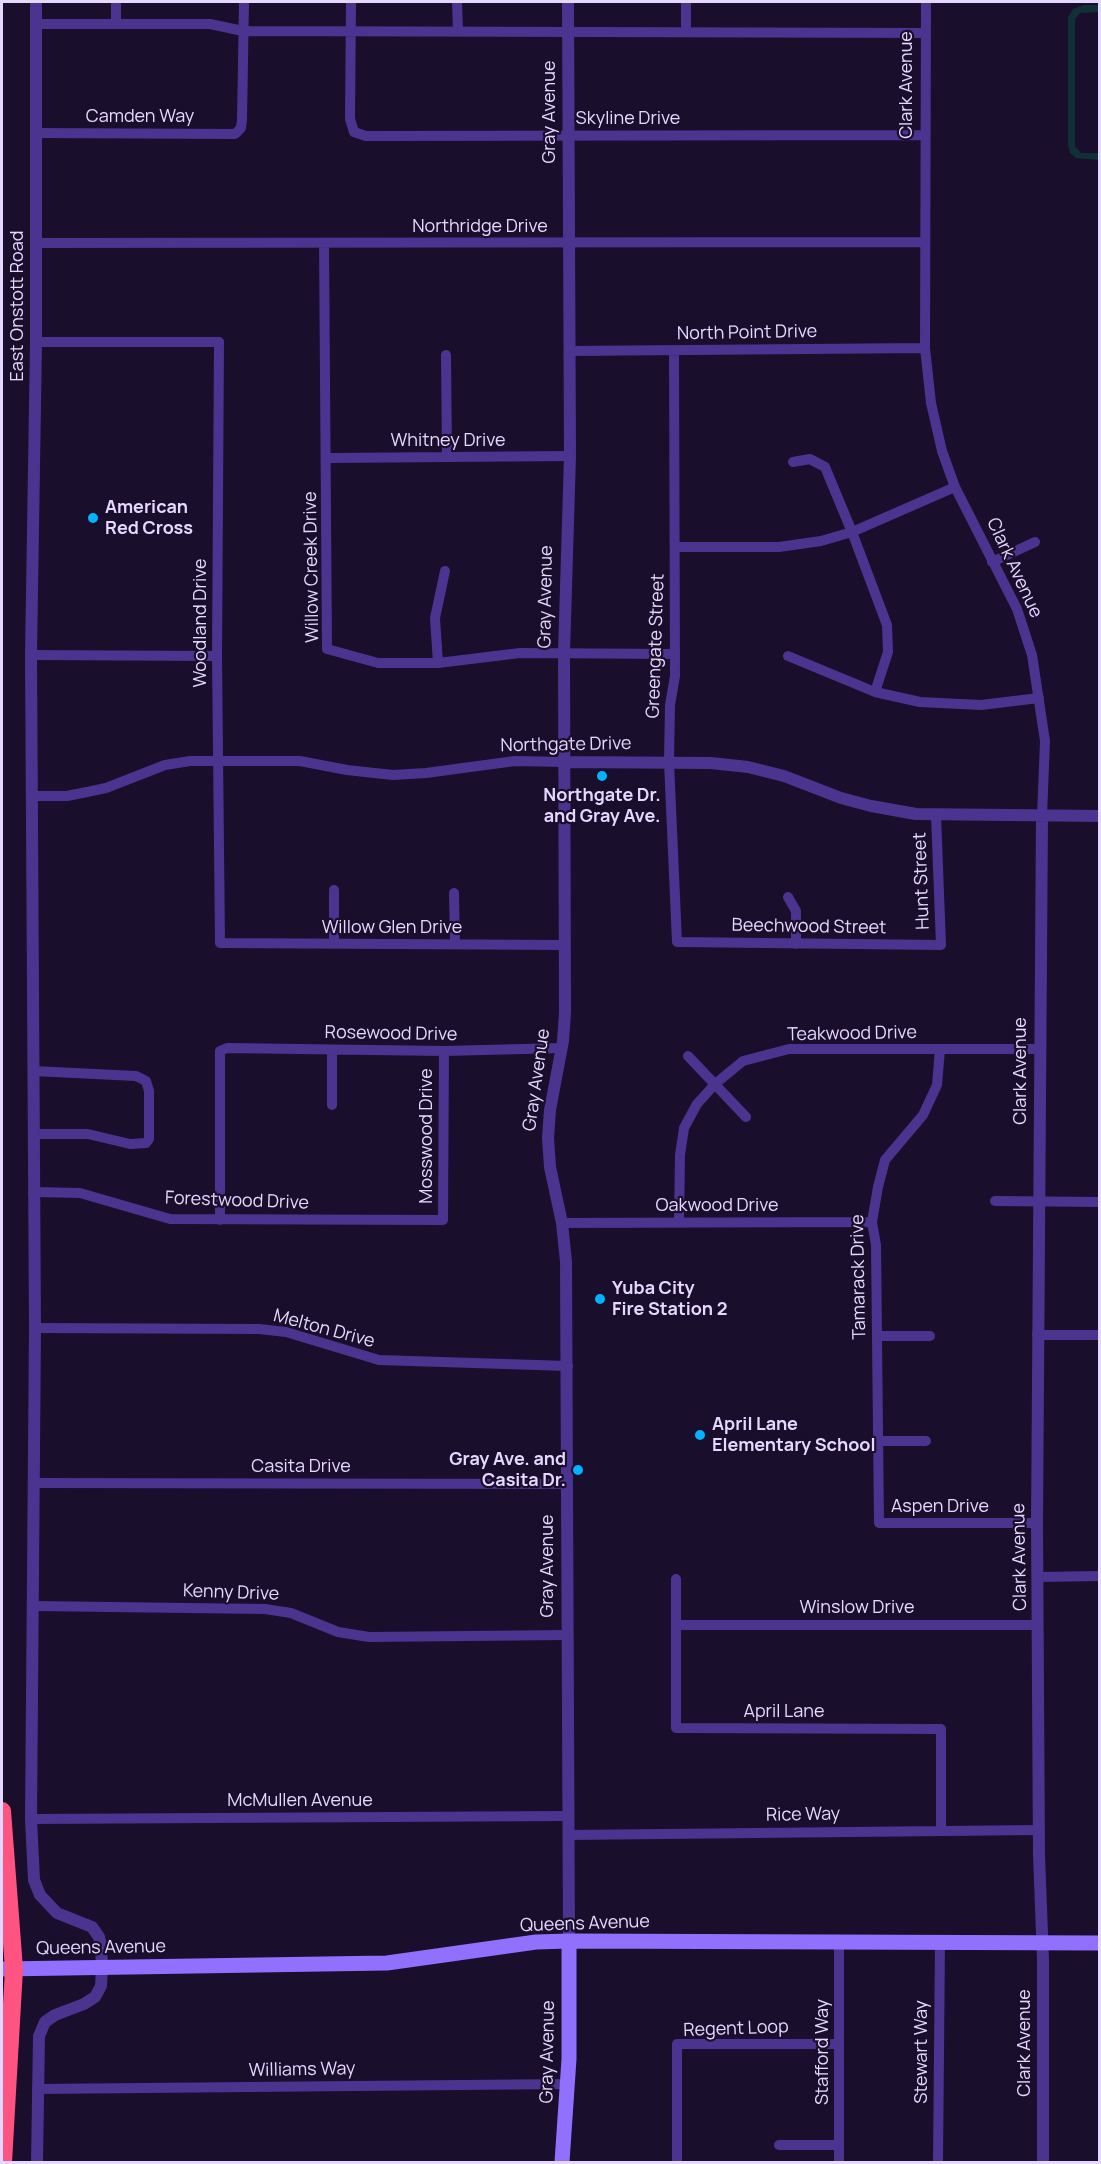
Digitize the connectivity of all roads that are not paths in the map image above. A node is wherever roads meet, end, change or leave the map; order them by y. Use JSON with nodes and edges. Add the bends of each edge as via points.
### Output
{"nodes":[{"id":1,"x":36,"y":2,"type":"edge"},
{"id":2,"x":116,"y":2,"type":"edge"},
{"id":3,"x":244,"y":2,"type":"edge"},
{"id":4,"x":351,"y":2,"type":"edge"},
{"id":5,"x":457,"y":2,"type":"edge"},
{"id":6,"x":568,"y":2,"type":"edge"},
{"id":7,"x":686,"y":2,"type":"edge"},
{"id":8,"x":926,"y":2,"type":"edge"},
{"id":9,"x":37,"y":24,"type":"junction"},
{"id":10,"x":116,"y":24,"type":"junction"},
{"id":11,"x":243,"y":30,"type":"junction"},
{"id":12,"x":350,"y":31,"type":"junction"},
{"id":13,"x":458,"y":31,"type":"junction"},
{"id":14,"x":569,"y":31,"type":"junction"},
{"id":15,"x":686,"y":32,"type":"junction"},
{"id":16,"x":926,"y":33,"type":"junction"},
{"id":17,"x":36,"y":132,"type":"junction"},
{"id":18,"x":569,"y":135,"type":"junction"},
{"id":19,"x":925,"y":135,"type":"junction"},
{"id":20,"x":924,"y":242,"type":"junction"},
{"id":21,"x":36,"y":243,"type":"junction"},
{"id":22,"x":324,"y":243,"type":"junction"},
{"id":23,"x":570,"y":244,"type":"junction"},
{"id":24,"x":36,"y":342,"type":"junction"},
{"id":25,"x":925,"y":348,"type":"junction"},
{"id":26,"x":570,"y":351,"type":"junction"},
{"id":27,"x":674,"y":351,"type":"junction"},
{"id":28,"x":446,"y":355,"type":"dead end"},
{"id":29,"x":570,"y":456,"type":"junction"},
{"id":30,"x":447,"y":457,"type":"junction"},
{"id":31,"x":327,"y":458,"type":"junction"},
{"id":32,"x":793,"y":462,"type":"dead end"},
{"id":33,"x":955,"y":487,"type":"junction"},
{"id":34,"x":852,"y":532,"type":"junction"},
{"id":35,"x":1035,"y":542,"type":"dead end"},
{"id":36,"x":675,"y":548,"type":"junction"},
{"id":37,"x":992,"y":562,"type":"junction"},
{"id":38,"x":446,"y":571,"type":"dead end"},
{"id":39,"x":564,"y":653,"type":"junction"},
{"id":40,"x":675,"y":654,"type":"junction"},
{"id":41,"x":31,"y":655,"type":"junction"},
{"id":42,"x":217,"y":656,"type":"junction"},
{"id":43,"x":788,"y":656,"type":"dead end"},
{"id":44,"x":438,"y":663,"type":"junction"},
{"id":45,"x":875,"y":692,"type":"junction"},
{"id":46,"x":1039,"y":698,"type":"junction"},
{"id":47,"x":218,"y":760,"type":"junction"},
{"id":48,"x":565,"y":762,"type":"junction"},
{"id":49,"x":669,"y":762,"type":"junction"},
{"id":50,"x":32,"y":796,"type":"junction"},
{"id":51,"x":936,"y":815,"type":"junction"},
{"id":52,"x":1042,"y":816,"type":"junction"},
{"id":53,"x":1100,"y":816,"type":"edge"},
{"id":54,"x":334,"y":890,"type":"dead end"},
{"id":55,"x":454,"y":893,"type":"dead end"},
{"id":56,"x":788,"y":897,"type":"dead end"},
{"id":57,"x":677,"y":942,"type":"joint"},
{"id":58,"x":220,"y":943,"type":"joint"},
{"id":59,"x":334,"y":944,"type":"junction"},
{"id":60,"x":455,"y":944,"type":"junction"},
{"id":61,"x":796,"y":944,"type":"junction"},
{"id":62,"x":565,"y":945,"type":"junction"},
{"id":63,"x":941,"y":945,"type":"joint"},
{"id":64,"x":562,"y":1048,"type":"junction"},
{"id":65,"x":940,"y":1049,"type":"junction"},
{"id":66,"x":1039,"y":1049,"type":"junction"},
{"id":67,"x":332,"y":1050,"type":"junction"},
{"id":68,"x":444,"y":1052,"type":"junction"},
{"id":69,"x":688,"y":1056,"type":"dead end"},
{"id":70,"x":33,"y":1071,"type":"junction"},
{"id":71,"x":715,"y":1084,"type":"junction"},
{"id":72,"x":332,"y":1105,"type":"dead end"},
{"id":73,"x":746,"y":1117,"type":"dead end"},
{"id":74,"x":33,"y":1134,"type":"junction"},
{"id":75,"x":33,"y":1192,"type":"junction"},
{"id":76,"x":995,"y":1202,"type":"dead end"},
{"id":77,"x":1038,"y":1202,"type":"junction"},
{"id":78,"x":1100,"y":1202,"type":"edge"},
{"id":79,"x":220,"y":1221,"type":"junction"},
{"id":80,"x":443,"y":1221,"type":"joint"},
{"id":81,"x":679,"y":1222,"type":"junction"},
{"id":82,"x":872,"y":1222,"type":"junction"},
{"id":83,"x":562,"y":1223,"type":"junction"},
{"id":84,"x":35,"y":1328,"type":"junction"},
{"id":85,"x":1037,"y":1335,"type":"junction"},
{"id":86,"x":1100,"y":1335,"type":"edge"},
{"id":87,"x":877,"y":1336,"type":"junction"},
{"id":88,"x":930,"y":1336,"type":"dead end"},
{"id":89,"x":568,"y":1366,"type":"junction"},
{"id":90,"x":878,"y":1441,"type":"junction"},
{"id":91,"x":926,"y":1441,"type":"dead end"},
{"id":92,"x":35,"y":1483,"type":"junction"},
{"id":93,"x":567,"y":1484,"type":"junction"},
{"id":94,"x":879,"y":1523,"type":"joint"},
{"id":95,"x":1037,"y":1523,"type":"junction"},
{"id":96,"x":1100,"y":1576,"type":"edge"},
{"id":97,"x":1038,"y":1577,"type":"junction"},
{"id":98,"x":676,"y":1579,"type":"dead end"},
{"id":99,"x":33,"y":1606,"type":"junction"},
{"id":100,"x":676,"y":1625,"type":"junction"},
{"id":101,"x":1038,"y":1625,"type":"junction"},
{"id":102,"x":567,"y":1635,"type":"junction"},
{"id":103,"x":2,"y":1811,"type":"edge"},
{"id":104,"x":568,"y":1816,"type":"junction"},
{"id":105,"x":31,"y":1819,"type":"junction"},
{"id":106,"x":941,"y":1830,"type":"junction"},
{"id":107,"x":1039,"y":1830,"type":"junction"},
{"id":108,"x":568,"y":1835,"type":"junction"},
{"id":109,"x":569,"y":1941,"type":"junction"},
{"id":110,"x":839,"y":1942,"type":"junction"},
{"id":111,"x":940,"y":1942,"type":"junction"},
{"id":112,"x":1042,"y":1943,"type":"junction"},
{"id":113,"x":1100,"y":1943,"type":"edge"},
{"id":114,"x":102,"y":1967,"type":"junction"},
{"id":115,"x":8,"y":1969,"type":"edge"},
{"id":116,"x":839,"y":2044,"type":"junction"},
{"id":117,"x":568,"y":2084,"type":"junction"},
{"id":118,"x":37,"y":2089,"type":"junction"},
{"id":119,"x":779,"y":2145,"type":"dead end"},
{"id":120,"x":839,"y":2145,"type":"junction"},
{"id":121,"x":3,"y":2163,"type":"edge"},
{"id":122,"x":37,"y":2163,"type":"edge"},
{"id":123,"x":562,"y":2163,"type":"edge"},
{"id":124,"x":677,"y":2163,"type":"edge"},
{"id":125,"x":840,"y":2163,"type":"edge"},
{"id":126,"x":938,"y":2163,"type":"edge"},
{"id":127,"x":1043,"y":2163,"type":"edge"}],
"edges":[{"from":1,"to":9,"type":"street","name":"East Onstott Road"},
{"from":2,"to":10,"type":"street"},
{"from":3,"to":11,"type":"street"},
{"from":4,"to":12,"type":"street","name":"Skyline Drive"},
{"from":5,"to":13,"type":"street"},
{"from":6,"to":14,"type":"street","name":"Gray Avenue"},
{"from":7,"to":15,"type":"street"},
{"from":8,"to":16,"type":"street","name":"Clark Avenue"},
{"from":9,"to":10,"type":"street"},
{"from":9,"to":17,"type":"street","name":"East Onstott Road"},
{"from":10,"to":11,"type":"street","via":[[210,24]]},
{"from":11,"to":12,"type":"street"},
{"from":11,"to":17,"type":"street","name":"Camden Way","via":[[241,128],[235,134]]},
{"from":12,"to":13,"type":"street"},
{"from":12,"to":18,"type":"street","name":"Skyline Drive","via":[[350,119],[354,132],[366,136]]},
{"from":13,"to":14,"type":"street"},
{"from":14,"to":15,"type":"street"},
{"from":14,"to":18,"type":"street","name":"Gray Avenue"},
{"from":15,"to":16,"type":"street"},
{"from":16,"to":19,"type":"street","name":"Clark Avenue"},
{"from":17,"to":21,"type":"street","name":"East Onstott Road"},
{"from":18,"to":19,"type":"street","name":"Skyline Drive"},
{"from":18,"to":23,"type":"street","name":"Gray Avenue"},
{"from":19,"to":20,"type":"street","name":"Clark Avenue"},
{"from":20,"to":23,"type":"street","name":"Northridge Drive"},
{"from":20,"to":25,"type":"street","name":"Clark Avenue"},
{"from":21,"to":22,"type":"street","name":"Northridge Drive"},
{"from":21,"to":24,"type":"street","name":"East Onstott Road"},
{"from":22,"to":23,"type":"street","name":"Northridge Drive"},
{"from":22,"to":31,"type":"street","name":"Willow Creek Drive"},
{"from":23,"to":26,"type":"street","name":"Gray Avenue"},
{"from":24,"to":41,"type":"street","name":"East Onstott Road"},
{"from":24,"to":42,"type":"street","name":"Woodland Drive","via":[[219,342]]},
{"from":25,"to":27,"type":"street","name":"North Point Drive"},
{"from":25,"to":33,"type":"street","name":"Clark Avenue","via":[[931,403]]},
{"from":26,"to":27,"type":"street","name":"North Point Drive"},
{"from":26,"to":29,"type":"street","name":"Gray Avenue"},
{"from":27,"to":36,"type":"street","name":"Greengate Street"},
{"from":28,"to":30,"type":"street"},
{"from":29,"to":30,"type":"street","name":"Whitney Drive"},
{"from":29,"to":39,"type":"street","name":"Gray Avenue"},
{"from":30,"to":31,"type":"street","name":"Whitney Drive"},
{"from":31,"to":44,"type":"street","name":"Willow Creek Drive","via":[[327,649],[378,663]]},
{"from":32,"to":34,"type":"street","via":[[810,459],[825,467]]},
{"from":33,"to":34,"type":"street"},
{"from":33,"to":37,"type":"street","name":"Clark Avenue"},
{"from":34,"to":36,"type":"street","via":[[779,547]]},
{"from":34,"to":45,"type":"street","via":[[887,625],[888,652]]},
{"from":35,"to":37,"type":"street"},
{"from":36,"to":40,"type":"street","name":"Greengate Street"},
{"from":37,"to":46,"type":"street","name":"Clark Avenue","via":[[1017,609],[1032,655]]},
{"from":38,"to":44,"type":"street","via":[[435,618]]},
{"from":39,"to":40,"type":"street","name":"Willow Creek Drive"},
{"from":39,"to":44,"type":"street","name":"Willow Creek Drive","via":[[520,652]]},
{"from":39,"to":48,"type":"street","name":"Gray Avenue"},
{"from":40,"to":49,"type":"street","name":"Greengate Street"},
{"from":41,"to":42,"type":"street"},
{"from":41,"to":50,"type":"street","name":"East Onstott Road"},
{"from":42,"to":47,"type":"street","name":"Woodland Drive"},
{"from":43,"to":45,"type":"street"},
{"from":45,"to":46,"type":"street","via":[[920,702],[981,705]]},
{"from":46,"to":52,"type":"street","name":"Clark Avenue","via":[[1045,741]]},
{"from":47,"to":48,"type":"street","name":"Northgate Drive","via":[[300,761],[393,775],[516,761]]},
{"from":47,"to":50,"type":"street","name":"Northgate Drive","via":[[165,765],[106,788],[67,796]]},
{"from":47,"to":58,"type":"street","name":"Woodland Drive"},
{"from":48,"to":49,"type":"street","name":"Northgate Drive"},
{"from":48,"to":62,"type":"street","name":"Gray Avenue"},
{"from":49,"to":51,"type":"street","name":"Northgate Drive","via":[[748,767],[871,806]]},
{"from":49,"to":57,"type":"street","name":"Greengate Street"},
{"from":50,"to":70,"type":"street","name":"East Onstott Road"},
{"from":51,"to":52,"type":"street","name":"Northgate Drive"},
{"from":51,"to":63,"type":"street","name":"Hunt Street"},
{"from":52,"to":53,"type":"street","name":"Northgate Drive"},
{"from":52,"to":66,"type":"street","name":"Clark Avenue"},
{"from":54,"to":59,"type":"street"},
{"from":55,"to":60,"type":"street"},
{"from":56,"to":61,"type":"street","via":[[796,911]]},
{"from":57,"to":61,"type":"street","name":"Beechwood Street"},
{"from":58,"to":59,"type":"street","name":"Willow Glen Drive"},
{"from":59,"to":60,"type":"street","name":"Willow Glen Drive"},
{"from":60,"to":62,"type":"street","name":"Willow Glen Drive"},
{"from":61,"to":63,"type":"street","name":"Beechwood Street"},
{"from":62,"to":64,"type":"street","name":"Gray Avenue"},
{"from":64,"to":68,"type":"street","name":"Rosewood Drive"},
{"from":64,"to":83,"type":"street","name":"Gray Avenue","via":[[548,1138],[552,1182]]},
{"from":65,"to":66,"type":"street","name":"Teakwood Drive"},
{"from":65,"to":71,"type":"street","name":"Teakwood Drive","via":[[789,1049],[743,1061]]},
{"from":65,"to":82,"type":"street","name":"Tamarack Drive","via":[[937,1085],[923,1115],[885,1160]]},
{"from":66,"to":77,"type":"street","name":"Clark Avenue"},
{"from":67,"to":68,"type":"street","name":"Rosewood Drive"},
{"from":67,"to":72,"type":"street"},
{"from":67,"to":79,"type":"street","name":"Rosewood Drive","via":[[220,1051]]},
{"from":68,"to":80,"type":"street","name":"Mosswood Drive"},
{"from":69,"to":71,"type":"street"},
{"from":70,"to":74,"type":"street","name":"East Onstott Road"},
{"from":70,"to":74,"type":"street","via":[[136,1076],[146,1081],[149,1091],[146,1143],[130,1144],[88,1134]]},
{"from":71,"to":73,"type":"street"},
{"from":71,"to":81,"type":"street","name":"Teakwood Drive","via":[[697,1104],[684,1128]]},
{"from":74,"to":75,"type":"street","name":"East Onstott Road"},
{"from":75,"to":79,"type":"street","name":"Forestwood Drive","via":[[80,1193],[170,1219]]},
{"from":75,"to":84,"type":"street","name":"East Onstott Road"},
{"from":76,"to":77,"type":"street"},
{"from":77,"to":78,"type":"street"},
{"from":77,"to":85,"type":"street","name":"Clark Avenue"},
{"from":79,"to":80,"type":"street","name":"Forestwood Drive"},
{"from":81,"to":82,"type":"street","name":"Oakwood Drive"},
{"from":81,"to":83,"type":"street","name":"Oakwood Drive"},
{"from":82,"to":87,"type":"street","name":"Tamarack Drive"},
{"from":83,"to":89,"type":"street","name":"Gray Avenue"},
{"from":84,"to":89,"type":"street","name":"Melton Drive","via":[[259,1329],[286,1332],[379,1360]]},
{"from":84,"to":92,"type":"street","name":"East Onstott Road"},
{"from":85,"to":86,"type":"street"},
{"from":85,"to":95,"type":"street","name":"Clark Avenue"},
{"from":87,"to":88,"type":"street"},
{"from":87,"to":90,"type":"street","name":"Tamarack Drive"},
{"from":89,"to":93,"type":"street","name":"Gray Avenue"},
{"from":90,"to":91,"type":"street"},
{"from":90,"to":94,"type":"street","name":"Tamarack Drive"},
{"from":92,"to":93,"type":"street","name":"Casita Drive"},
{"from":92,"to":99,"type":"street","name":"East Onstott Road"},
{"from":93,"to":102,"type":"street","name":"Gray Avenue"},
{"from":94,"to":95,"type":"street","name":"Aspen Drive"},
{"from":95,"to":97,"type":"street","name":"Clark Avenue"},
{"from":96,"to":97,"type":"street"},
{"from":97,"to":101,"type":"street","name":"Clark Avenue"},
{"from":98,"to":100,"type":"street","name":"April Lane"},
{"from":99,"to":102,"type":"street","name":"Kenny Drive","via":[[266,1609],[291,1613],[338,1632],[369,1637]]},
{"from":99,"to":105,"type":"street","name":"East Onstott Road"},
{"from":100,"to":101,"type":"street","name":"Winslow Drive"},
{"from":100,"to":106,"type":"street","name":"April Lane","via":[[676,1728],[940,1729]]},
{"from":101,"to":107,"type":"street","name":"Clark Avenue"},
{"from":102,"to":104,"type":"street","name":"Gray Avenue"},
{"from":103,"to":115,"type":"highway"},
{"from":104,"to":105,"type":"street","name":"McMullen Avenue"},
{"from":104,"to":108,"type":"street","name":"Gray Avenue"},
{"from":105,"to":114,"type":"street","name":"East Onstott Road","via":[[34,1880],[40,1895],[57,1913],[92,1927],[99,1937]]},
{"from":106,"to":107,"type":"street","name":"Rice Way"},
{"from":106,"to":108,"type":"street","name":"Rice Way"},
{"from":107,"to":112,"type":"street","name":"Clark Avenue"},
{"from":108,"to":109,"type":"street","name":"Gray Avenue"},
{"from":109,"to":110,"type":"main road","name":"Queens Avenue"},
{"from":109,"to":114,"type":"main road","name":"Queens Avenue","via":[[387,1963]]},
{"from":109,"to":117,"type":"main road","name":"Gray Avenue"},
{"from":110,"to":111,"type":"main road","name":"Queens Avenue"},
{"from":110,"to":116,"type":"street","name":"Stafford Way"},
{"from":111,"to":112,"type":"main road","name":"Queens Avenue"},
{"from":111,"to":126,"type":"street","name":"Stewart Way"},
{"from":112,"to":113,"type":"main road","name":"Queens Avenue"},
{"from":112,"to":127,"type":"street","name":"Clark Avenue"},
{"from":114,"to":115,"type":"main road","name":"Queens Avenue"},
{"from":114,"to":118,"type":"street","name":"East Onstott Road","via":[[95,1997],[45,2022],[39,2036]]},
{"from":115,"to":121,"type":"highway"},
{"from":116,"to":120,"type":"street","name":"Stafford Way"},
{"from":116,"to":124,"type":"street","name":"Regent Loop","via":[[677,2044]]},
{"from":117,"to":118,"type":"street","name":"Williams Way"},
{"from":117,"to":123,"type":"main road","name":"Gray Avenue"},
{"from":118,"to":122,"type":"street","name":"East Onstott Road"},
{"from":119,"to":120,"type":"street"},
{"from":120,"to":125,"type":"street","name":"Stafford Way"}]}
